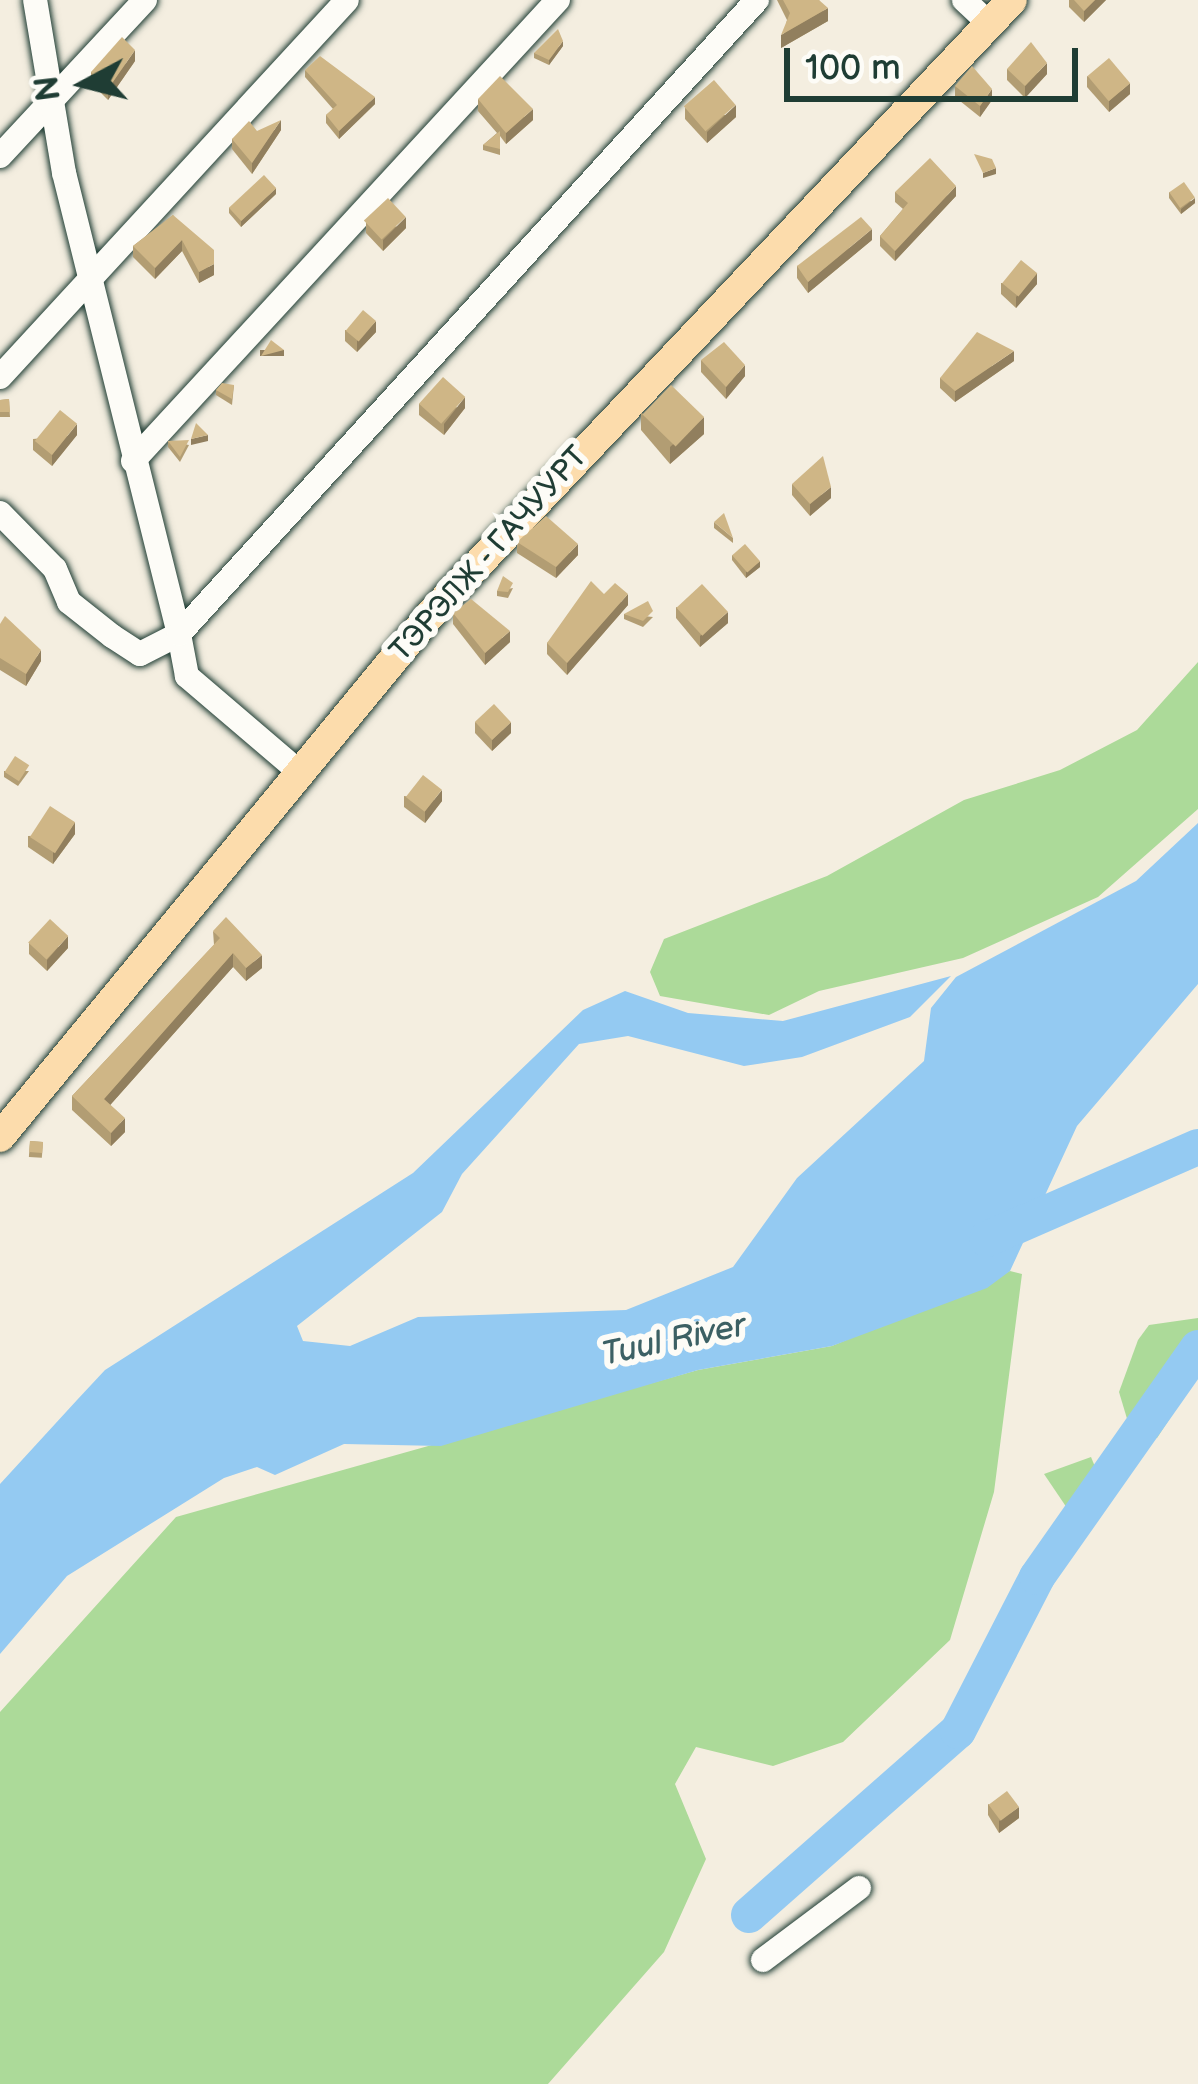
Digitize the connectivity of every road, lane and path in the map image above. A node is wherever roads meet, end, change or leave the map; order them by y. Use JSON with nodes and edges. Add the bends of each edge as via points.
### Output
{"nodes":[{"id":1,"x":35,"y":0,"type":"edge"},
{"id":2,"x":145,"y":0,"type":"edge"},
{"id":3,"x":346,"y":0,"type":"edge"},
{"id":4,"x":558,"y":0,"type":"edge"},
{"id":5,"x":757,"y":0,"type":"edge"},
{"id":6,"x":964,"y":0,"type":"edge"},
{"id":7,"x":1012,"y":0,"type":"edge"},
{"id":8,"x":988,"y":22,"type":"junction"},
{"id":9,"x":53,"y":109,"type":"junction"},
{"id":10,"x":0,"y":157,"type":"edge"},
{"id":11,"x":89,"y":270,"type":"junction"},
{"id":12,"x":0,"y":377,"type":"edge"},
{"id":13,"x":133,"y":461,"type":"junction"},
{"id":14,"x":0,"y":513,"type":"edge"},
{"id":15,"x":179,"y":634,"type":"junction"},
{"id":16,"x":297,"y":770,"type":"junction"},
{"id":17,"x":0,"y":1137,"type":"edge"},
{"id":18,"x":859,"y":1888,"type":"dead end"},
{"id":19,"x":763,"y":1960,"type":"dead end"}],
"edges":[{"from":1,"to":9,"type":"street"},
{"from":2,"to":9,"type":"street"},
{"from":3,"to":11,"type":"street"},
{"from":4,"to":13,"type":"street"},
{"from":5,"to":15,"type":"street"},
{"from":6,"to":8,"type":"street"},
{"from":7,"to":8,"type":"main road","name":"ТЭРЭЛЖ - ГАЧУУРТ"},
{"from":8,"to":16,"type":"main road","name":"ТЭРЭЛЖ - ГАЧУУРТ"},
{"from":9,"to":10,"type":"street"},
{"from":9,"to":11,"type":"street"},
{"from":11,"to":12,"type":"street","via":[[82,291]]},
{"from":11,"to":13,"type":"street"},
{"from":13,"to":15,"type":"street"},
{"from":14,"to":15,"type":"street","via":[[55,569],[69,602],[124,644],[149,654]]},
{"from":15,"to":16,"type":"street","via":[[187,676]]},
{"from":16,"to":17,"type":"main road","name":"ТЭРЭЛЖ - ГАЧУУРТ"},
{"from":18,"to":19,"type":"street"}]}
